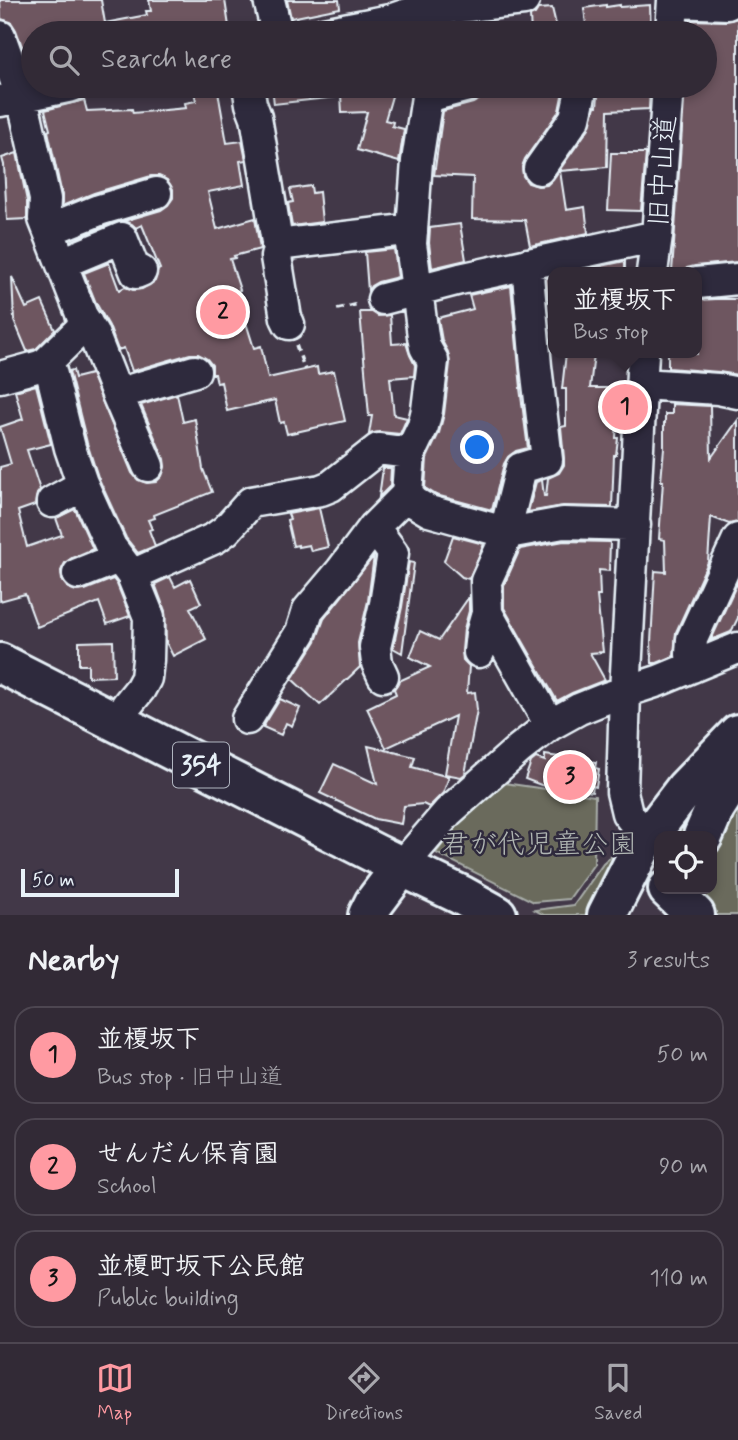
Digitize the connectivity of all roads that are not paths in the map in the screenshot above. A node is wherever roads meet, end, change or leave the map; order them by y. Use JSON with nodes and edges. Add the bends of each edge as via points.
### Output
{"nodes":[{"id":1,"x":269,"y":0,"type":"edge"},
{"id":2,"x":524,"y":0,"type":"edge"},
{"id":3,"x":736,"y":0,"type":"edge"},
{"id":4,"x":673,"y":1,"type":"edge"},
{"id":5,"x":411,"y":15,"type":"edge"},
{"id":6,"x":274,"y":21,"type":"edge"},
{"id":7,"x":385,"y":21,"type":"edge"},
{"id":8,"x":672,"y":21,"type":"edge"},
{"id":9,"x":0,"y":36,"type":"edge"},
{"id":10,"x":10,"y":98,"type":"edge"},
{"id":11,"x":250,"y":98,"type":"edge"},
{"id":12,"x":425,"y":98,"type":"edge"},
{"id":13,"x":579,"y":98,"type":"edge"},
{"id":14,"x":667,"y":98,"type":"edge"},
{"id":15,"x":539,"y":169,"type":"dead end"},
{"id":16,"x":156,"y":193,"type":"dead end"},
{"id":17,"x":49,"y":230,"type":"junction"},
{"id":18,"x":412,"y":232,"type":"junction"},
{"id":19,"x":277,"y":245,"type":"junction"},
{"id":20,"x":655,"y":255,"type":"edge"},
{"id":21,"x":62,"y":263,"type":"junction"},
{"id":22,"x":527,"y":264,"type":"junction"},
{"id":23,"x":141,"y":271,"type":"dead end"},
{"id":24,"x":738,"y":279,"type":"edge"},
{"id":25,"x":702,"y":283,"type":"edge"},
{"id":26,"x":416,"y":291,"type":"junction"},
{"id":27,"x":383,"y":299,"type":"dead end"},
{"id":28,"x":88,"y":323,"type":"junction"},
{"id":29,"x":289,"y":324,"type":"dead end"},
{"id":30,"x":643,"y":358,"type":"edge"},
{"id":31,"x":46,"y":363,"type":"junction"},
{"id":32,"x":195,"y":371,"type":"dead end"},
{"id":33,"x":0,"y":377,"type":"edge"},
{"id":34,"x":642,"y":384,"type":"junction"},
{"id":35,"x":738,"y":393,"type":"edge"},
{"id":36,"x":117,"y":394,"type":"junction"},
{"id":37,"x":410,"y":453,"type":"junction"},
{"id":38,"x":148,"y":466,"type":"dead end"},
{"id":39,"x":83,"y":485,"type":"junction"},
{"id":40,"x":407,"y":494,"type":"junction"},
{"id":41,"x":52,"y":502,"type":"dead end"},
{"id":42,"x":635,"y":525,"type":"junction"},
{"id":43,"x":374,"y":527,"type":"junction"},
{"id":44,"x":508,"y":534,"type":"junction"},
{"id":45,"x":738,"y":539,"type":"edge"},
{"id":46,"x":125,"y":567,"type":"junction"},
{"id":47,"x":78,"y":574,"type":"dead end"},
{"id":48,"x":487,"y":613,"type":"junction"},
{"id":49,"x":738,"y":648,"type":"edge"},
{"id":50,"x":479,"y":652,"type":"dead end"},
{"id":51,"x":0,"y":663,"type":"edge"},
{"id":52,"x":692,"y":667,"type":"junction"},
{"id":53,"x":383,"y":676,"type":"dead end"},
{"id":54,"x":625,"y":692,"type":"junction"},
{"id":55,"x":247,"y":719,"type":"dead end"},
{"id":56,"x":116,"y":721,"type":"junction"},
{"id":57,"x":550,"y":725,"type":"junction"},
{"id":58,"x":738,"y":734,"type":"edge"},
{"id":59,"x":738,"y":771,"type":"edge"},
{"id":60,"x":663,"y":831,"type":"edge"},
{"id":61,"x":670,"y":831,"type":"edge"},
{"id":62,"x":705,"y":831,"type":"edge"},
{"id":63,"x":654,"y":846,"type":"edge"},
{"id":64,"x":654,"y":848,"type":"edge"},
{"id":65,"x":401,"y":867,"type":"junction"},
{"id":66,"x":673,"y":894,"type":"edge"},
{"id":67,"x":694,"y":894,"type":"edge"},
{"id":68,"x":461,"y":895,"type":"junction"},
{"id":69,"x":368,"y":915,"type":"edge"},
{"id":70,"x":496,"y":915,"type":"edge"},
{"id":71,"x":513,"y":915,"type":"edge"},
{"id":72,"x":607,"y":915,"type":"edge"},
{"id":73,"x":695,"y":915,"type":"edge"}],
"edges":[{"from":1,"to":6,"type":"street"},
{"from":2,"to":5,"type":"street"},
{"from":3,"to":4,"type":"street","via":[[727,4]]},
{"from":4,"to":8,"type":"street"},
{"from":5,"to":7,"type":"street"},
{"from":9,"to":10,"type":"street"},
{"from":10,"to":17,"type":"street","via":[[45,199],[44,219]]},
{"from":11,"to":19,"type":"street"},
{"from":12,"to":18,"type":"street"},
{"from":13,"to":15,"type":"street","via":[[575,118]]},
{"from":14,"to":20,"type":"street","name":"旧中山道"},
{"from":16,"to":17,"type":"street"},
{"from":17,"to":21,"type":"street"},
{"from":18,"to":19,"type":"street"},
{"from":18,"to":26,"type":"street"},
{"from":19,"to":29,"type":"street"},
{"from":20,"to":22,"type":"street"},
{"from":21,"to":23,"type":"street","via":[[122,238],[136,273]]},
{"from":21,"to":28,"type":"street"},
{"from":22,"to":26,"type":"street"},
{"from":22,"to":44,"type":"street","via":[[547,460],[521,468]]},
{"from":24,"to":25,"type":"street"},
{"from":26,"to":27,"type":"street"},
{"from":26,"to":37,"type":"street","via":[[425,346],[433,361],[427,410]]},
{"from":28,"to":31,"type":"street"},
{"from":28,"to":36,"type":"street"},
{"from":30,"to":34,"type":"street"},
{"from":31,"to":33,"type":"street"},
{"from":31,"to":39,"type":"street"},
{"from":32,"to":36,"type":"street"},
{"from":34,"to":35,"type":"street"},
{"from":34,"to":42,"type":"street"},
{"from":36,"to":38,"type":"street"},
{"from":37,"to":40,"type":"street"},
{"from":37,"to":46,"type":"street","via":[[378,449],[331,486],[251,502],[215,538]]},
{"from":39,"to":41,"type":"street"},
{"from":39,"to":46,"type":"street"},
{"from":40,"to":43,"type":"street"},
{"from":40,"to":44,"type":"street","via":[[429,511]]},
{"from":42,"to":44,"type":"street","via":[[563,523]]},
{"from":42,"to":54,"type":"street"},
{"from":43,"to":53,"type":"street","via":[[393,553],[375,647]]},
{"from":43,"to":55,"type":"street","via":[[308,610],[301,632]]},
{"from":44,"to":48,"type":"street","via":[[486,582]]},
{"from":45,"to":52,"type":"street","via":[[692,639]]},
{"from":46,"to":47,"type":"street"},
{"from":46,"to":56,"type":"street","via":[[149,617],[148,660],[146,678]]},
{"from":48,"to":50,"type":"street"},
{"from":48,"to":57,"type":"street","via":[[532,677]]},
{"from":49,"to":52,"type":"street"},
{"from":51,"to":56,"type":"highway","number":"354"},
{"from":52,"to":54,"type":"street"},
{"from":54,"to":57,"type":"street"},
{"from":54,"to":63,"type":"street","via":[[622,792],[627,813]]},
{"from":56,"to":65,"type":"highway","number":"354"},
{"from":57,"to":65,"type":"street","via":[[448,812]]},
{"from":58,"to":60,"type":"highway","via":[[685,789]]},
{"from":59,"to":61,"type":"highway","via":[[716,781]]},
{"from":59,"to":62,"type":"highway"},
{"from":64,"to":72,"type":"highway"},
{"from":65,"to":68,"type":"highway","number":"354"},
{"from":65,"to":69,"type":"highway"},
{"from":66,"to":73,"type":"highway"},
{"from":67,"to":73,"type":"highway"},
{"from":68,"to":70,"type":"highway","number":"354"},
{"from":68,"to":71,"type":"highway","number":"354"}]}
